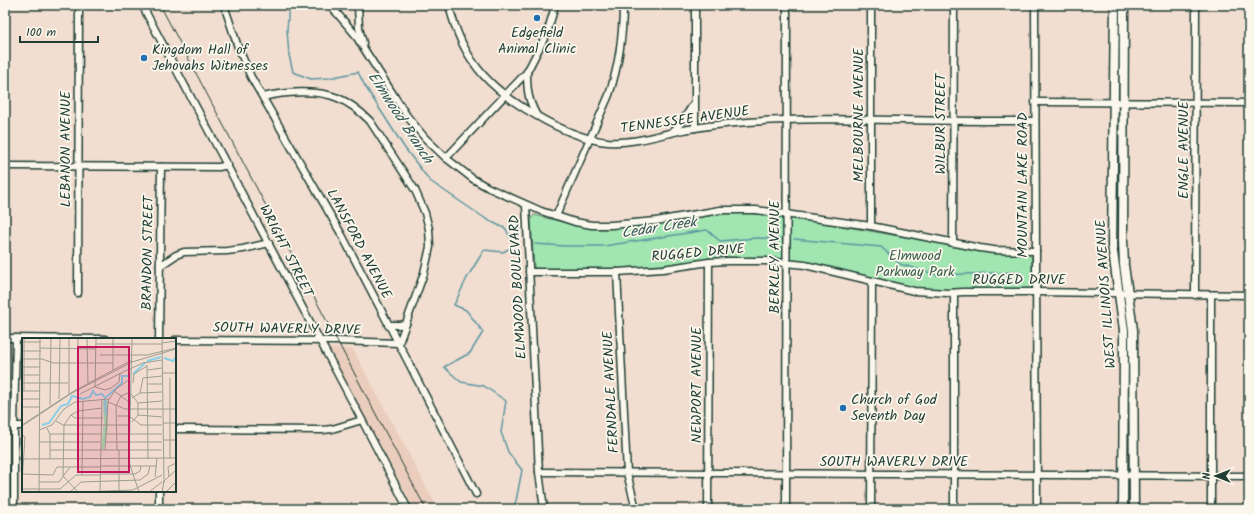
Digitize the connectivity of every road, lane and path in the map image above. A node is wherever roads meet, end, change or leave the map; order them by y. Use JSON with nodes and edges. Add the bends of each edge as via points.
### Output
{"nodes":[{"id":1,"x":79,"y":5,"type":"edge"},
{"id":2,"x":142,"y":5,"type":"edge"},
{"id":3,"x":224,"y":5,"type":"edge"},
{"id":4,"x":330,"y":5,"type":"edge"},
{"id":5,"x":358,"y":5,"type":"edge"},
{"id":6,"x":450,"y":5,"type":"edge"},
{"id":7,"x":555,"y":5,"type":"edge"},
{"id":8,"x":623,"y":5,"type":"edge"},
{"id":9,"x":695,"y":5,"type":"edge"},
{"id":10,"x":787,"y":5,"type":"edge"},
{"id":11,"x":871,"y":5,"type":"edge"},
{"id":12,"x":954,"y":5,"type":"edge"},
{"id":13,"x":1035,"y":5,"type":"edge"},
{"id":14,"x":1114,"y":5,"type":"edge"},
{"id":15,"x":1124,"y":5,"type":"edge"},
{"id":16,"x":1196,"y":5,"type":"edge"},
{"id":17,"x":363,"y":46,"type":"junction"},
{"id":18,"x":527,"y":72,"type":"junction"},
{"id":19,"x":505,"y":96,"type":"junction"},
{"id":20,"x":263,"y":97,"type":"junction"},
{"id":21,"x":695,"y":102,"type":"junction"},
{"id":22,"x":1035,"y":102,"type":"junction"},
{"id":23,"x":1113,"y":102,"type":"junction"},
{"id":24,"x":1123,"y":102,"type":"junction"},
{"id":25,"x":1196,"y":103,"type":"junction"},
{"id":26,"x":1249,"y":103,"type":"edge"},
{"id":27,"x":537,"y":116,"type":"junction"},
{"id":28,"x":787,"y":120,"type":"junction"},
{"id":29,"x":871,"y":120,"type":"junction"},
{"id":30,"x":953,"y":121,"type":"junction"},
{"id":31,"x":1035,"y":121,"type":"junction"},
{"id":32,"x":695,"y":128,"type":"junction"},
{"id":33,"x":670,"y":133,"type":"junction"},
{"id":34,"x":591,"y":139,"type":"junction"},
{"id":35,"x":446,"y":158,"type":"junction"},
{"id":36,"x":228,"y":165,"type":"junction"},
{"id":37,"x":5,"y":166,"type":"edge"},
{"id":38,"x":78,"y":166,"type":"junction"},
{"id":39,"x":161,"y":167,"type":"junction"},
{"id":40,"x":1113,"y":198,"type":"junction"},
{"id":41,"x":1123,"y":198,"type":"junction"},
{"id":42,"x":526,"y":205,"type":"junction"},
{"id":43,"x":787,"y":214,"type":"junction"},
{"id":44,"x":556,"y":216,"type":"junction"},
{"id":45,"x":871,"y":226,"type":"junction"},
{"id":46,"x":269,"y":243,"type":"junction"},
{"id":47,"x":953,"y":243,"type":"junction"},
{"id":48,"x":1036,"y":251,"type":"junction"},
{"id":49,"x":709,"y":262,"type":"junction"},
{"id":50,"x":787,"y":262,"type":"junction"},
{"id":51,"x":160,"y":266,"type":"junction"},
{"id":52,"x":529,"y":272,"type":"junction"},
{"id":53,"x":617,"y":272,"type":"junction"},
{"id":54,"x":872,"y":282,"type":"junction"},
{"id":55,"x":1036,"y":292,"type":"junction"},
{"id":56,"x":78,"y":293,"type":"dead end"},
{"id":57,"x":954,"y":293,"type":"junction"},
{"id":58,"x":1118,"y":293,"type":"junction"},
{"id":59,"x":1128,"y":294,"type":"junction"},
{"id":60,"x":1195,"y":295,"type":"junction"},
{"id":61,"x":1211,"y":295,"type":"junction"},
{"id":62,"x":1249,"y":295,"type":"edge"},
{"id":63,"x":388,"y":324,"type":"junction"},
{"id":64,"x":406,"y":324,"type":"junction"},
{"id":65,"x":5,"y":338,"type":"edge"},
{"id":66,"x":16,"y":338,"type":"junction"},
{"id":67,"x":22,"y":338,"type":"edge"},
{"id":68,"x":159,"y":338,"type":"edge"},
{"id":69,"x":176,"y":340,"type":"edge"},
{"id":70,"x":320,"y":341,"type":"junction"},
{"id":71,"x":399,"y":343,"type":"junction"},
{"id":72,"x":1124,"y":388,"type":"junction"},
{"id":73,"x":1134,"y":388,"type":"junction"},
{"id":74,"x":362,"y":420,"type":"junction"},
{"id":75,"x":5,"y":426,"type":"edge"},
{"id":76,"x":14,"y":426,"type":"junction"},
{"id":77,"x":22,"y":426,"type":"edge"},
{"id":78,"x":176,"y":429,"type":"edge"},
{"id":79,"x":539,"y":472,"type":"junction"},
{"id":80,"x":708,"y":472,"type":"junction"},
{"id":81,"x":627,"y":473,"type":"junction"},
{"id":82,"x":786,"y":473,"type":"junction"},
{"id":83,"x":872,"y":474,"type":"junction"},
{"id":84,"x":954,"y":474,"type":"junction"},
{"id":85,"x":1037,"y":475,"type":"junction"},
{"id":86,"x":1124,"y":475,"type":"junction"},
{"id":87,"x":1134,"y":475,"type":"junction"},
{"id":88,"x":1212,"y":475,"type":"junction"},
{"id":89,"x":1249,"y":476,"type":"edge"},
{"id":90,"x":159,"y":492,"type":"edge"},
{"id":91,"x":476,"y":494,"type":"dead end"},
{"id":92,"x":14,"y":509,"type":"edge"},
{"id":93,"x":159,"y":509,"type":"edge"},
{"id":94,"x":408,"y":509,"type":"edge"},
{"id":95,"x":544,"y":509,"type":"edge"},
{"id":96,"x":636,"y":509,"type":"edge"},
{"id":97,"x":708,"y":509,"type":"edge"},
{"id":98,"x":786,"y":509,"type":"edge"},
{"id":99,"x":871,"y":509,"type":"edge"},
{"id":100,"x":954,"y":509,"type":"edge"},
{"id":101,"x":1037,"y":509,"type":"edge"},
{"id":102,"x":1123,"y":509,"type":"edge"},
{"id":103,"x":1134,"y":509,"type":"edge"},
{"id":104,"x":1211,"y":509,"type":"edge"}],
"edges":[{"from":1,"to":38,"type":"street","name":"LEBANON AVENUE"},
{"from":2,"to":36,"type":"street","name":"WRIGHT STREET"},
{"from":3,"to":20,"type":"street","name":"LANSFORD AVENUE","via":[[238,47]]},
{"from":4,"to":17,"type":"street","name":"ELMWOOD BOULEVARD"},
{"from":5,"to":17,"type":"street"},
{"from":6,"to":19,"type":"street","name":"TENNESSEE AVENUE","via":[[456,31],[477,69]]},
{"from":7,"to":18,"type":"street","via":[[547,33]]},
{"from":8,"to":34,"type":"street","via":[[621,48],[615,74],[605,107]]},
{"from":9,"to":21,"type":"street"},
{"from":10,"to":28,"type":"street","name":"BERKLEY AVENUE"},
{"from":11,"to":29,"type":"street","name":"MELBOURNE AVENUE"},
{"from":12,"to":30,"type":"street","name":"WILBUR STREET"},
{"from":13,"to":22,"type":"street","name":"MOUNTAIN LAKE ROAD"},
{"from":14,"to":23,"type":"main road","name":"WEST ILLINOIS AVENUE"},
{"from":15,"to":24,"type":"main road","name":"WEST ILLINOIS AVENUE"},
{"from":16,"to":25,"type":"street","name":"ENGLE AVENUE"},
{"from":17,"to":35,"type":"street","name":"ELMWOOD BOULEVARD","via":[[407,116]]},
{"from":18,"to":19,"type":"street"},
{"from":18,"to":27,"type":"street","via":[[527,89]]},
{"from":19,"to":27,"type":"street","name":"TENNESSEE AVENUE"},
{"from":19,"to":35,"type":"street"},
{"from":20,"to":63,"type":"street","name":"LANSFORD AVENUE","via":[[343,237]]},
{"from":20,"to":64,"type":"street","via":[[305,93],[338,97],[370,121],[415,190],[425,213],[430,247],[424,273]]},
{"from":21,"to":32,"type":"street"},
{"from":21,"to":33,"type":"street","via":[[685,118]]},
{"from":22,"to":23,"type":"street"},
{"from":22,"to":31,"type":"street","name":"MOUNTAIN LAKE ROAD"},
{"from":23,"to":24,"type":"street"},
{"from":23,"to":40,"type":"main road","name":"WEST ILLINOIS AVENUE"},
{"from":24,"to":25,"type":"street"},
{"from":24,"to":41,"type":"main road","name":"WEST ILLINOIS AVENUE"},
{"from":25,"to":26,"type":"street"},
{"from":25,"to":60,"type":"street","name":"ENGLE AVENUE"},
{"from":27,"to":34,"type":"street","name":"TENNESSEE AVENUE","via":[[575,135]]},
{"from":28,"to":29,"type":"street","name":"TENNESSEE AVENUE"},
{"from":28,"to":32,"type":"street","name":"TENNESSEE AVENUE"},
{"from":28,"to":43,"type":"street","name":"BERKLEY AVENUE"},
{"from":29,"to":30,"type":"street","name":"TENNESSEE AVENUE"},
{"from":29,"to":45,"type":"street","name":"MELBOURNE AVENUE"},
{"from":30,"to":31,"type":"street","name":"TENNESSEE AVENUE"},
{"from":30,"to":47,"type":"street","name":"WILBUR STREET"},
{"from":31,"to":48,"type":"street","name":"MOUNTAIN LAKE ROAD"},
{"from":32,"to":33,"type":"street","name":"TENNESSEE AVENUE"},
{"from":33,"to":34,"type":"street","name":"TENNESSEE AVENUE","via":[[625,141]]},
{"from":34,"to":44,"type":"street"},
{"from":35,"to":42,"type":"street","name":"ELMWOOD BOULEVARD","via":[[473,179]]},
{"from":36,"to":39,"type":"street"},
{"from":36,"to":46,"type":"street","name":"WRIGHT STREET"},
{"from":37,"to":38,"type":"street"},
{"from":38,"to":39,"type":"street"},
{"from":38,"to":56,"type":"street","name":"LEBANON AVENUE"},
{"from":39,"to":51,"type":"street","name":"BRANDON STREET"},
{"from":40,"to":41,"type":"main road"},
{"from":40,"to":58,"type":"main road","name":"WEST ILLINOIS AVENUE","via":[[1112,245]]},
{"from":41,"to":59,"type":"main road","name":"WEST ILLINOIS AVENUE","via":[[1123,253]]},
{"from":42,"to":44,"type":"street","name":"RUGGED DRIVE"},
{"from":42,"to":52,"type":"street","name":"ELMWOOD BOULEVARD"},
{"from":43,"to":44,"type":"street","name":"RUGGED DRIVE","via":[[756,210],[720,210],[656,221],[611,225],[592,225]]},
{"from":43,"to":45,"type":"street","name":"RUGGED DRIVE"},
{"from":43,"to":50,"type":"street","name":"BERKLEY AVENUE"},
{"from":45,"to":47,"type":"street","name":"RUGGED DRIVE"},
{"from":46,"to":51,"type":"street","via":[[227,251],[184,252]]},
{"from":46,"to":70,"type":"street","name":"WRIGHT STREET"},
{"from":47,"to":48,"type":"street","name":"RUGGED DRIVE","via":[[994,250]]},
{"from":48,"to":55,"type":"street","name":"MOUNTAIN LAKE ROAD"},
{"from":49,"to":50,"type":"street","name":"RUGGED DRIVE"},
{"from":49,"to":53,"type":"street","name":"RUGGED DRIVE"},
{"from":49,"to":80,"type":"street","name":"NEWPORT AVENUE"},
{"from":50,"to":54,"type":"street","name":"RUGGED DRIVE"},
{"from":50,"to":82,"type":"street","name":"BERKLEY AVENUE"},
{"from":51,"to":68,"type":"street","name":"BRANDON STREET"},
{"from":52,"to":53,"type":"street","name":"RUGGED DRIVE"},
{"from":52,"to":79,"type":"street","name":"ELMWOOD BOULEVARD"},
{"from":53,"to":81,"type":"street","name":"FERNDALE AVENUE"},
{"from":54,"to":57,"type":"street","name":"RUGGED DRIVE","via":[[914,291]]},
{"from":54,"to":83,"type":"street"},
{"from":55,"to":57,"type":"street","name":"RUGGED DRIVE"},
{"from":55,"to":58,"type":"street","name":"RUGGED DRIVE"},
{"from":55,"to":85,"type":"street","name":"MOUNTAIN LAKE ROAD"},
{"from":57,"to":84,"type":"street"},
{"from":58,"to":59,"type":"street","name":"RUGGED DRIVE"},
{"from":58,"to":72,"type":"main road","name":"WEST ILLINOIS AVENUE","via":[[1124,330]]},
{"from":59,"to":60,"type":"street","name":"RUGGED DRIVE"},
{"from":59,"to":73,"type":"main road","name":"WEST ILLINOIS AVENUE","via":[[1133,330]]},
{"from":60,"to":61,"type":"street","name":"RUGGED DRIVE"},
{"from":61,"to":62,"type":"street","name":"RUGGED DRIVE"},
{"from":61,"to":88,"type":"street"},
{"from":63,"to":64,"type":"street"},
{"from":63,"to":71,"type":"street","name":"LANSFORD AVENUE"},
{"from":64,"to":71,"type":"street"},
{"from":65,"to":66,"type":"street"},
{"from":66,"to":67,"type":"street"},
{"from":66,"to":76,"type":"street"},
{"from":69,"to":70,"type":"street","name":"SOUTH WAVERLY DRIVE"},
{"from":70,"to":71,"type":"street","name":"SOUTH WAVERLY DRIVE"},
{"from":70,"to":74,"type":"street","name":"WRIGHT STREET"},
{"from":71,"to":91,"type":"street","name":"LANSFORD AVENUE"},
{"from":72,"to":73,"type":"main road"},
{"from":72,"to":86,"type":"main road","name":"WEST ILLINOIS AVENUE"},
{"from":73,"to":87,"type":"main road","name":"WEST ILLINOIS AVENUE"},
{"from":74,"to":78,"type":"street","via":[[323,430]]},
{"from":74,"to":94,"type":"street","name":"WRIGHT STREET"},
{"from":75,"to":76,"type":"street"},
{"from":76,"to":77,"type":"street"},
{"from":76,"to":92,"type":"street"},
{"from":79,"to":81,"type":"street","name":"SOUTH WAVERLY DRIVE"},
{"from":79,"to":95,"type":"street","name":"ELMWOOD BOULEVARD"},
{"from":80,"to":81,"type":"street","name":"SOUTH WAVERLY DRIVE"},
{"from":80,"to":82,"type":"street","name":"SOUTH WAVERLY DRIVE"},
{"from":80,"to":97,"type":"street","name":"NEWPORT AVENUE"},
{"from":81,"to":96,"type":"street","name":"FERNDALE AVENUE"},
{"from":82,"to":83,"type":"street","name":"SOUTH WAVERLY DRIVE"},
{"from":82,"to":98,"type":"street","name":"BERKLEY AVENUE"},
{"from":83,"to":84,"type":"street","name":"SOUTH WAVERLY DRIVE"},
{"from":83,"to":99,"type":"street"},
{"from":84,"to":85,"type":"street","name":"SOUTH WAVERLY DRIVE"},
{"from":84,"to":100,"type":"street"},
{"from":85,"to":86,"type":"street","name":"SOUTH WAVERLY DRIVE"},
{"from":85,"to":101,"type":"street","name":"MOUNTAIN LAKE ROAD"},
{"from":86,"to":87,"type":"street","name":"SOUTH WAVERLY DRIVE"},
{"from":86,"to":102,"type":"main road","name":"WEST ILLINOIS AVENUE"},
{"from":87,"to":88,"type":"street","name":"SOUTH WAVERLY DRIVE"},
{"from":87,"to":103,"type":"main road","name":"WEST ILLINOIS AVENUE"},
{"from":88,"to":89,"type":"street","name":"SOUTH WAVERLY DRIVE"},
{"from":88,"to":104,"type":"street"},
{"from":90,"to":93,"type":"street"}]}
